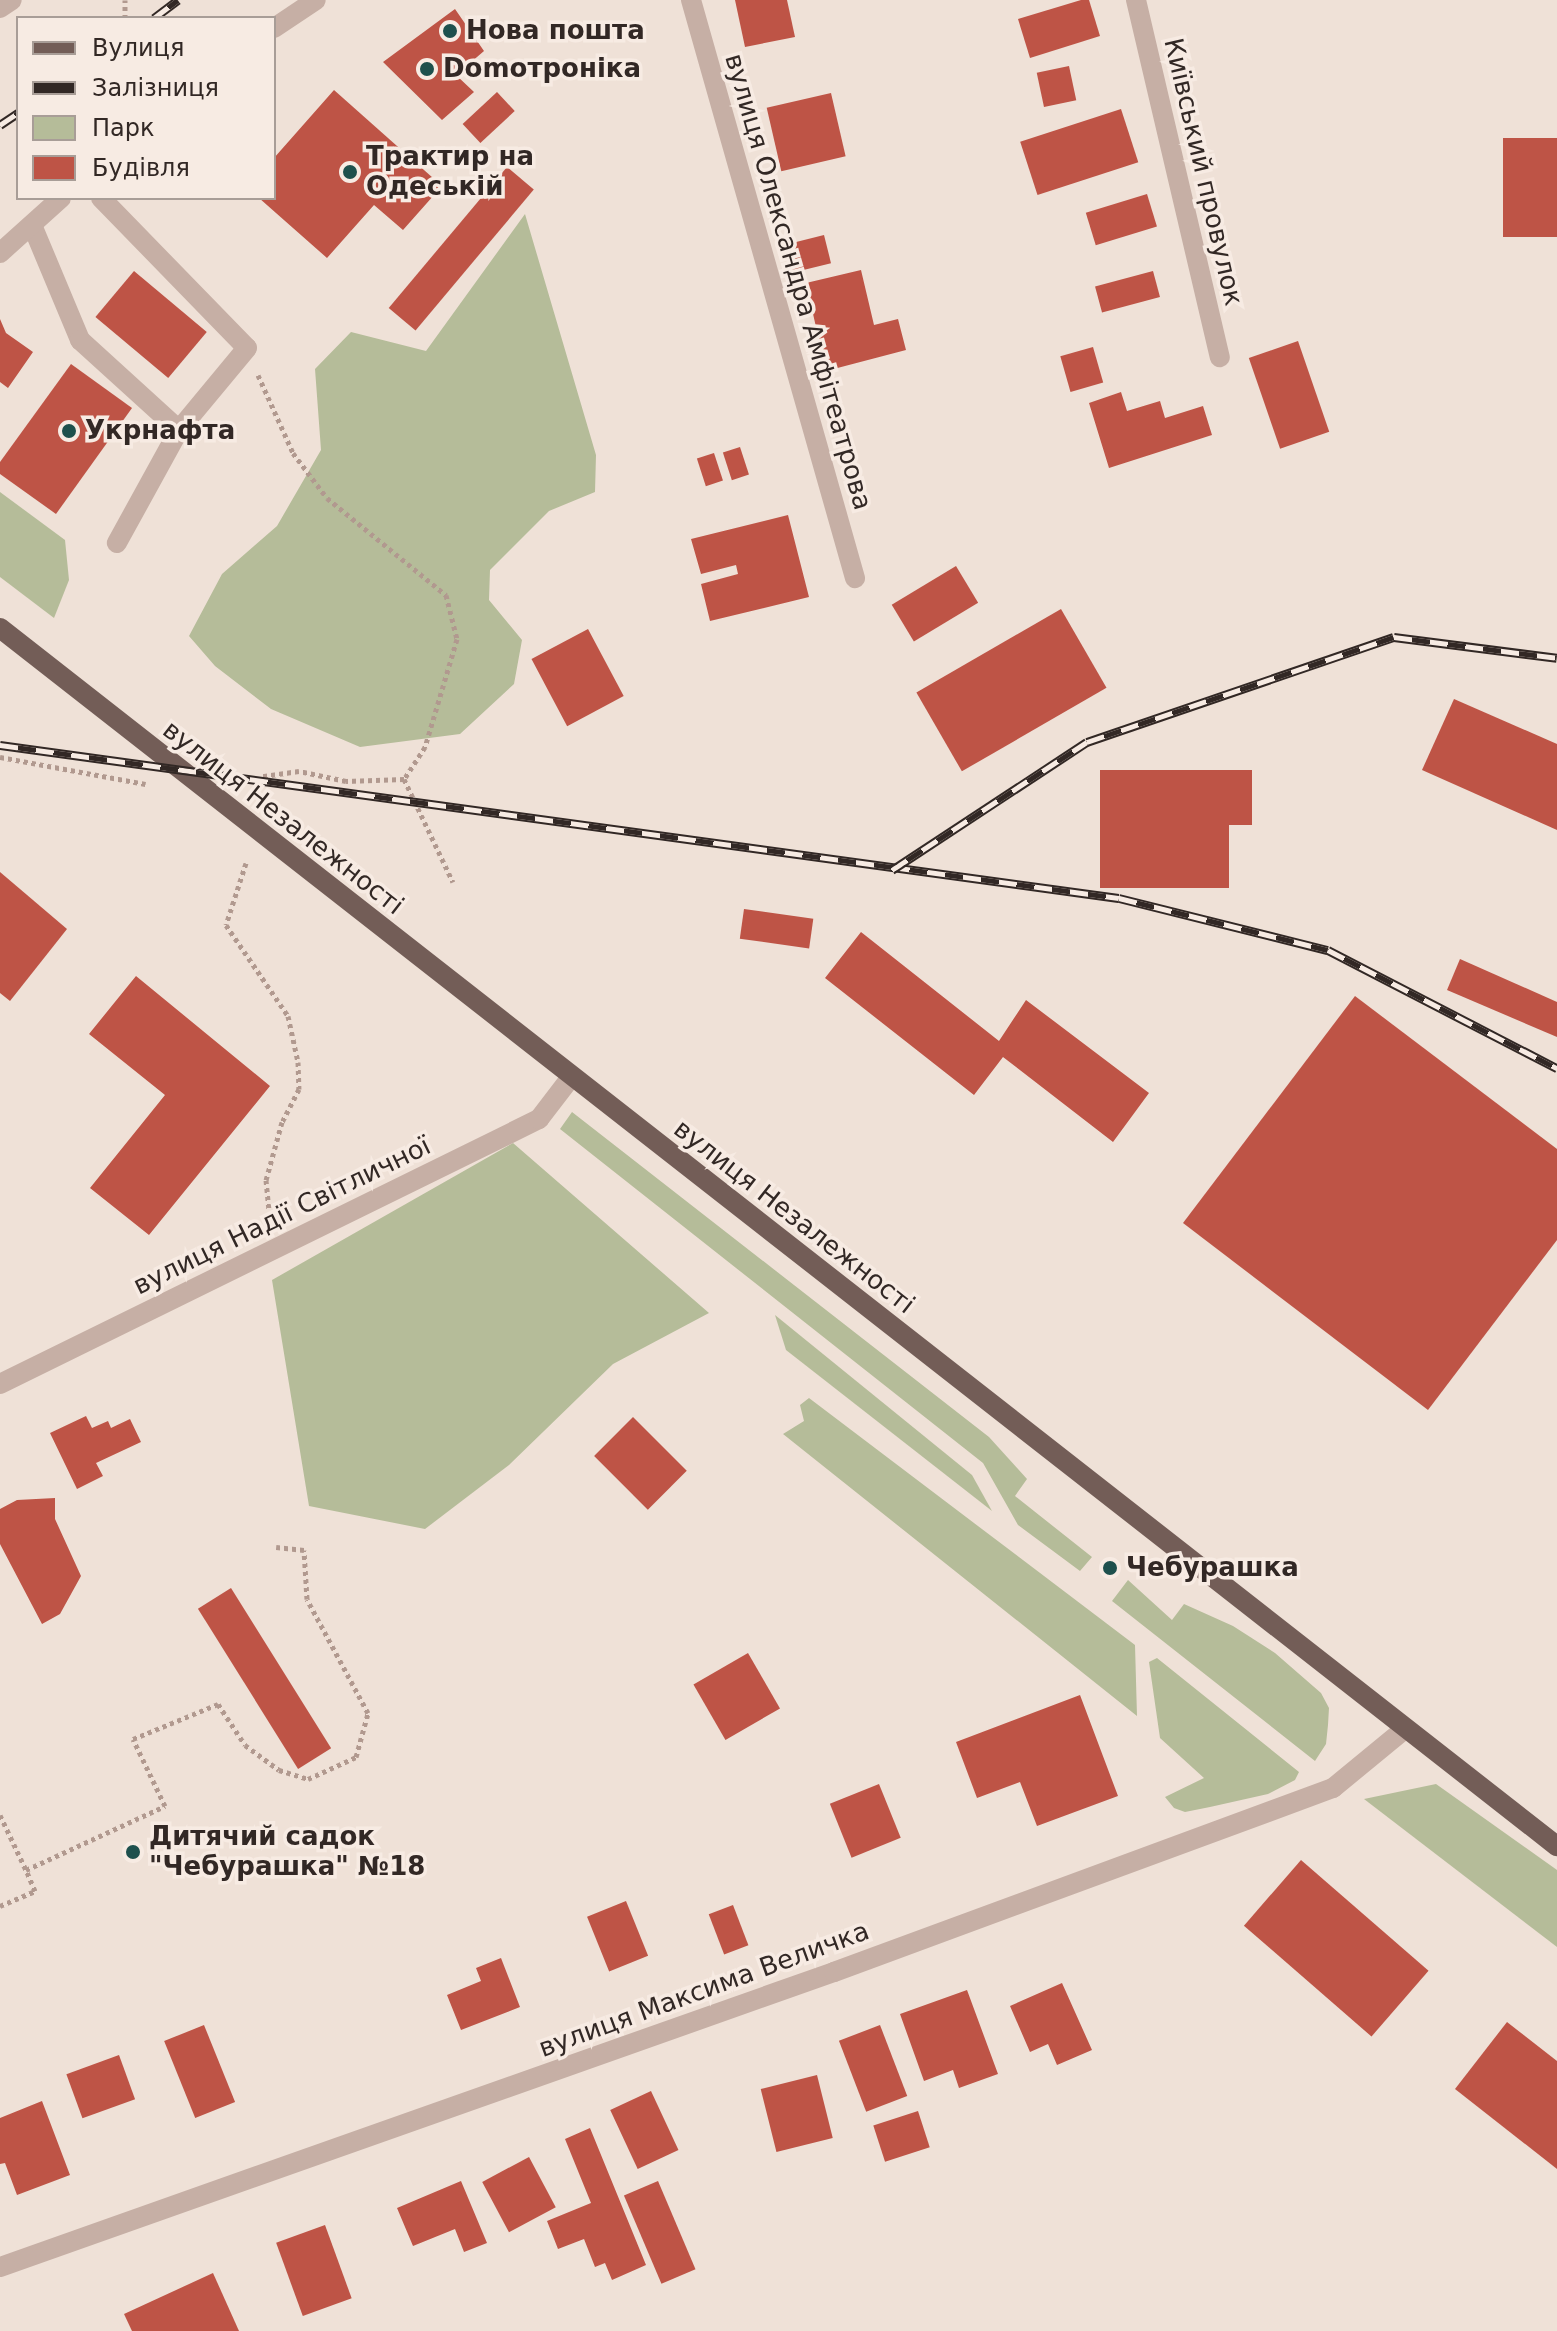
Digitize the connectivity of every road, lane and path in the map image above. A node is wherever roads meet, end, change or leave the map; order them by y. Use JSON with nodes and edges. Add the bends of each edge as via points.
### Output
{"nodes":[{"id":1,"x":12,"y":0,"type":"edge"},
{"id":2,"x":316,"y":0,"type":"edge"},
{"id":3,"x":691,"y":0,"type":"edge"},
{"id":4,"x":1136,"y":0,"type":"edge"},
{"id":5,"x":0,"y":8,"type":"edge"},
{"id":6,"x":276,"y":27,"type":"edge"},
{"id":7,"x":59,"y":200,"type":"edge"},
{"id":8,"x":103,"y":200,"type":"edge"},
{"id":9,"x":32,"y":225,"type":"junction"},
{"id":10,"x":0,"y":253,"type":"edge"},
{"id":11,"x":247,"y":348,"type":"junction"},
{"id":12,"x":1220,"y":357,"type":"dead end"},
{"id":13,"x":179,"y":430,"type":"junction"},
{"id":14,"x":117,"y":543,"type":"dead end"},
{"id":15,"x":855,"y":578,"type":"dead end"},
{"id":16,"x":0,"y":628,"type":"edge"},
{"id":17,"x":0,"y":757,"type":"edge"},
{"id":18,"x":262,"y":776,"type":"dead end"},
{"id":19,"x":404,"y":779,"type":"junction"},
{"id":20,"x":146,"y":784,"type":"dead end"},
{"id":21,"x":246,"y":863,"type":"dead end"},
{"id":22,"x":453,"y":882,"type":"dead end"},
{"id":23,"x":572,"y":1076,"type":"junction"},
{"id":24,"x":272,"y":1249,"type":"junction"},
{"id":25,"x":0,"y":1384,"type":"edge"},
{"id":26,"x":276,"y":1547,"type":"dead end"},
{"id":27,"x":1406,"y":1728,"type":"junction"},
{"id":28,"x":0,"y":1815,"type":"edge"},
{"id":29,"x":1557,"y":1846,"type":"edge"},
{"id":30,"x":26,"y":1870,"type":"junction"},
{"id":31,"x":0,"y":1906,"type":"edge"},
{"id":32,"x":0,"y":2267,"type":"edge"}],
"edges":[{"from":1,"to":5,"type":"street"},
{"from":2,"to":6,"type":"street"},
{"from":3,"to":15,"type":"street","name":"вулиця Олександра Амфітеатрова"},
{"from":4,"to":12,"type":"street","name":"Київський провулок"},
{"from":7,"to":9,"type":"street"},
{"from":8,"to":11,"type":"street"},
{"from":9,"to":10,"type":"street"},
{"from":9,"to":13,"type":"street","via":[[80,340]]},
{"from":11,"to":13,"type":"street"},
{"from":11,"to":19,"type":"path","via":[[293,453],[327,498],[446,595],[457,639],[425,747]]},
{"from":13,"to":14,"type":"street"},
{"from":16,"to":23,"type":"main road","name":"вулиця Незалежності"},
{"from":17,"to":20,"type":"path"},
{"from":18,"to":19,"type":"path","via":[[299,771],[346,781]]},
{"from":19,"to":22,"type":"path"},
{"from":21,"to":24,"type":"path","via":[[226,925],[288,1016],[298,1062],[299,1089],[282,1122],[266,1180]]},
{"from":23,"to":24,"type":"street","name":"вулиця Надії Світличної","via":[[539,1119]]},
{"from":23,"to":27,"type":"main road","name":"вулиця Незалежності"},
{"from":24,"to":25,"type":"street","name":"вулиця Надії Світличної"},
{"from":26,"to":30,"type":"path","via":[[304,1550],[307,1599],[368,1713],[356,1757],[308,1779],[279,1770],[245,1745],[218,1704],[133,1739],[165,1806]]},
{"from":27,"to":29,"type":"main road","name":"вулиця Незалежності"},
{"from":27,"to":32,"type":"street","name":"вулиця Максима Величка","via":[[1333,1788],[834,1972]]},
{"from":28,"to":30,"type":"path"},
{"from":30,"to":31,"type":"path","via":[[35,1891]]}]}
